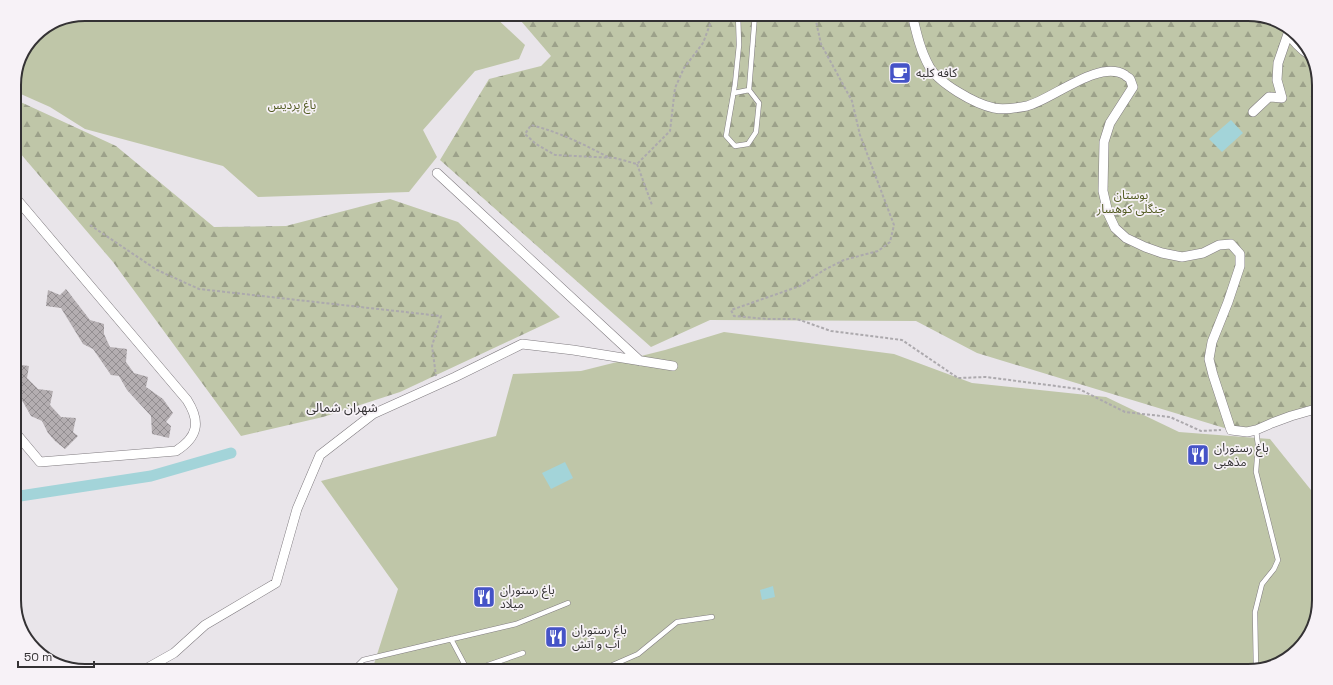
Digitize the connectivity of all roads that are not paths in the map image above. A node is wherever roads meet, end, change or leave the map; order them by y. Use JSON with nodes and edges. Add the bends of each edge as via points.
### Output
{"nodes":[{"id":1,"x":738,"y":21,"type":"edge"},
{"id":2,"x":754,"y":21,"type":"edge"},
{"id":3,"x":914,"y":21,"type":"edge"},
{"id":4,"x":1287,"y":35,"type":"edge"},
{"id":5,"x":749,"y":90,"type":"junction"},
{"id":6,"x":734,"y":93,"type":"junction"},
{"id":7,"x":1253,"y":112,"type":"dead end"},
{"id":8,"x":437,"y":173,"type":"dead end"},
{"id":9,"x":21,"y":204,"type":"edge"},
{"id":10,"x":640,"y":361,"type":"junction"},
{"id":11,"x":673,"y":366,"type":"dead end"},
{"id":12,"x":1312,"y":410,"type":"edge"},
{"id":13,"x":1256,"y":430,"type":"junction"},
{"id":14,"x":21,"y":439,"type":"edge"},
{"id":15,"x":568,"y":604,"type":"dead end"},
{"id":16,"x":712,"y":617,"type":"dead end"},
{"id":17,"x":451,"y":639,"type":"junction"},
{"id":18,"x":523,"y":653,"type":"dead end"},
{"id":19,"x":1256,"y":663,"type":"edge"},
{"id":20,"x":155,"y":664,"type":"edge"},
{"id":21,"x":359,"y":664,"type":"edge"},
{"id":22,"x":464,"y":664,"type":"edge"},
{"id":23,"x":492,"y":664,"type":"edge"},
{"id":24,"x":615,"y":664,"type":"edge"}],
"edges":[{"from":1,"to":6,"type":"lane","via":[[739,45]]},
{"from":2,"to":5,"type":"lane"},
{"from":3,"to":13,"type":"street","via":[[923,53],[935,74],[974,101],[994,108],[1010,109],[1028,105],[1083,78],[1102,72],[1119,72],[1130,79],[1132,87],[1110,123],[1104,142],[1103,191],[1108,214],[1115,228],[1126,238],[1162,253],[1182,257],[1203,253],[1219,245],[1231,244],[1240,254],[1238,273],[1212,342],[1209,359],[1231,430]]},
{"from":4,"to":7,"type":"street","via":[[1278,63],[1277,80],[1282,98],[1269,97]]},
{"from":5,"to":6,"type":"lane"},
{"from":5,"to":6,"type":"lane","via":[[759,102],[756,132],[748,144],[735,146],[726,136]]},
{"from":8,"to":10,"type":"street"},
{"from":9,"to":14,"type":"street","via":[[187,400],[194,410],[196,422],[193,434],[186,444],[176,451],[40,462]]},
{"from":10,"to":11,"type":"street"},
{"from":10,"to":20,"type":"street","via":[[522,344],[373,414],[320,455],[297,509],[276,583],[205,625],[174,654]]},
{"from":12,"to":13,"type":"street","via":[[1272,422]]},
{"from":13,"to":19,"type":"lane","via":[[1256,472],[1278,560],[1262,584],[1255,612]]},
{"from":15,"to":17,"type":"lane","via":[[516,624]]},
{"from":16,"to":24,"type":"lane","via":[[677,622],[638,654]]},
{"from":17,"to":21,"type":"lane","via":[[363,660]]},
{"from":17,"to":22,"type":"lane"},
{"from":18,"to":23,"type":"lane"}]}
